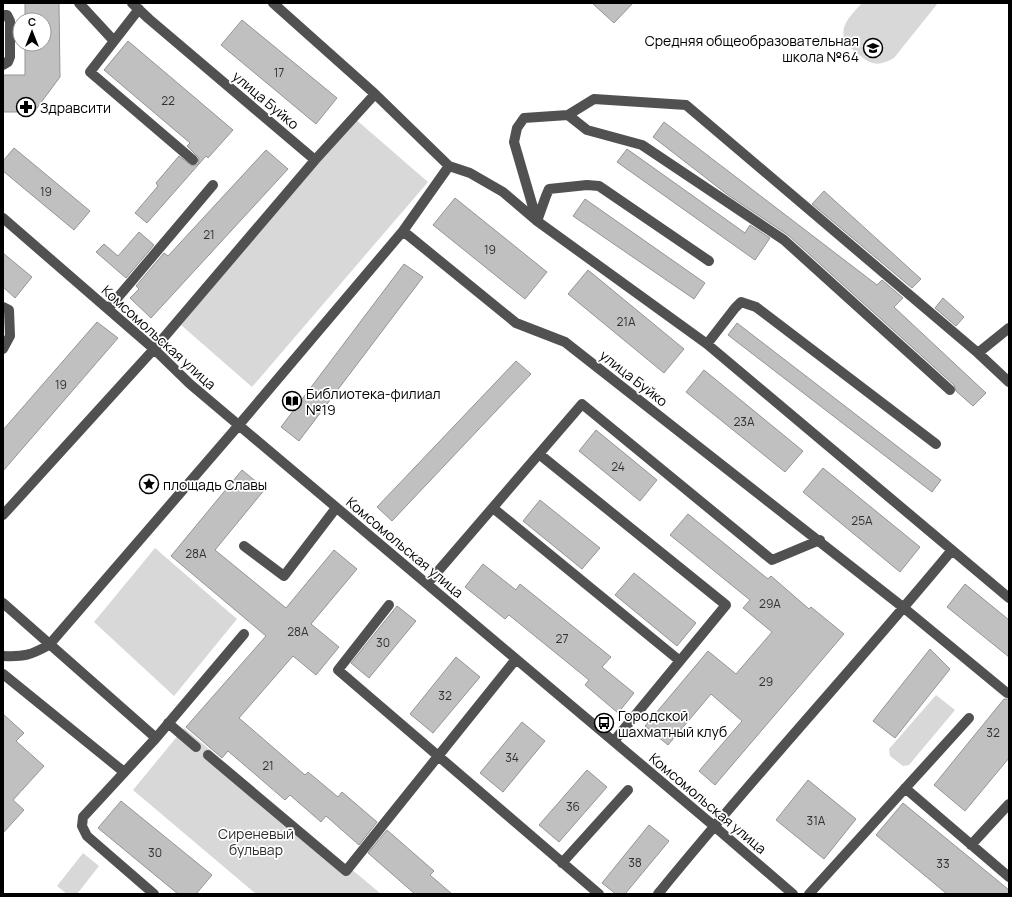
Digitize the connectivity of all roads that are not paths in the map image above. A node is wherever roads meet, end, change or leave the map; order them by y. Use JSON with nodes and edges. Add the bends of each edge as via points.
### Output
{"nodes":[{"id":1,"x":79,"y":3,"type":"edge"},
{"id":2,"x":273,"y":3,"type":"edge"},
{"id":3,"x":136,"y":6,"type":"edge"},
{"id":4,"x":3,"y":15,"type":"edge"},
{"id":5,"x":114,"y":41,"type":"junction"},
{"id":6,"x":3,"y":64,"type":"edge"},
{"id":7,"x":374,"y":94,"type":"junction"},
{"id":8,"x":568,"y":116,"type":"junction"},
{"id":9,"x":193,"y":160,"type":"dead end"},
{"id":10,"x":315,"y":160,"type":"junction"},
{"id":11,"x":449,"y":166,"type":"junction"},
{"id":12,"x":213,"y":185,"type":"dead end"},
{"id":13,"x":3,"y":218,"type":"edge"},
{"id":14,"x":537,"y":221,"type":"junction"},
{"id":15,"x":403,"y":231,"type":"junction"},
{"id":16,"x":709,"y":261,"type":"dead end"},
{"id":17,"x":3,"y":308,"type":"edge"},
{"id":18,"x":108,"y":309,"type":"junction"},
{"id":19,"x":1009,"y":328,"type":"edge"},
{"id":20,"x":707,"y":344,"type":"junction"},
{"id":21,"x":3,"y":349,"type":"edge"},
{"id":22,"x":154,"y":349,"type":"junction"},
{"id":23,"x":978,"y":353,"type":"junction"},
{"id":24,"x":1009,"y":382,"type":"edge"},
{"id":25,"x":950,"y":390,"type":"dead end"},
{"id":26,"x":238,"y":426,"type":"junction"},
{"id":27,"x":936,"y":444,"type":"dead end"},
{"id":28,"x":539,"y":454,"type":"junction"},
{"id":29,"x":336,"y":508,"type":"junction"},
{"id":30,"x":493,"y":508,"type":"junction"},
{"id":31,"x":3,"y":515,"type":"edge"},
{"id":32,"x":820,"y":540,"type":"junction"},
{"id":33,"x":244,"y":546,"type":"dead end"},
{"id":34,"x":952,"y":550,"type":"junction"},
{"id":35,"x":427,"y":584,"type":"junction"},
{"id":36,"x":1009,"y":598,"type":"edge"},
{"id":37,"x":3,"y":603,"type":"edge"},
{"id":38,"x":389,"y":605,"type":"dead end"},
{"id":39,"x":904,"y":608,"type":"junction"},
{"id":40,"x":244,"y":634,"type":"dead end"},
{"id":41,"x":49,"y":645,"type":"junction"},
{"id":42,"x":3,"y":656,"type":"edge"},
{"id":43,"x":516,"y":659,"type":"junction"},
{"id":44,"x":680,"y":661,"type":"junction"},
{"id":45,"x":3,"y":674,"type":"edge"},
{"id":46,"x":1007,"y":693,"type":"dead end"},
{"id":47,"x":969,"y":718,"type":"dead end"},
{"id":48,"x":168,"y":723,"type":"junction"},
{"id":49,"x":156,"y":738,"type":"junction"},
{"id":50,"x":614,"y":741,"type":"junction"},
{"id":51,"x":196,"y":748,"type":"dead end"},
{"id":52,"x":208,"y":755,"type":"dead end"},
{"id":53,"x":437,"y":756,"type":"junction"},
{"id":54,"x":124,"y":772,"type":"junction"},
{"id":55,"x":905,"y":788,"type":"junction"},
{"id":56,"x":628,"y":790,"type":"dead end"},
{"id":57,"x":1009,"y":804,"type":"edge"},
{"id":58,"x":714,"y":826,"type":"junction"},
{"id":59,"x":971,"y":845,"type":"junction"},
{"id":60,"x":562,"y":863,"type":"junction"},
{"id":61,"x":1009,"y":877,"type":"edge"},
{"id":62,"x":154,"y":894,"type":"edge"},
{"id":63,"x":599,"y":894,"type":"edge"},
{"id":64,"x":658,"y":894,"type":"edge"},
{"id":65,"x":793,"y":894,"type":"edge"},
{"id":66,"x":809,"y":894,"type":"edge"}],
"edges":[{"from":1,"to":5,"type":"street"},
{"from":2,"to":7,"type":"street"},
{"from":3,"to":5,"type":"street"},
{"from":3,"to":10,"type":"street","name":"улица Буйко","via":[[148,20]]},
{"from":4,"to":6,"type":"street","via":[[7,15],[10,21],[10,57],[8,62]]},
{"from":5,"to":9,"type":"street","via":[[90,72]]},
{"from":7,"to":10,"type":"street"},
{"from":7,"to":11,"type":"street"},
{"from":8,"to":14,"type":"street","via":[[524,118],[517,128],[514,142]]},
{"from":8,"to":23,"type":"street","via":[[594,99],[686,105]]},
{"from":8,"to":25,"type":"street","via":[[587,130],[642,145],[784,240]]},
{"from":10,"to":22,"type":"street"},
{"from":11,"to":14,"type":"street","via":[[470,173],[503,192]]},
{"from":11,"to":15,"type":"street"},
{"from":12,"to":18,"type":"street"},
{"from":13,"to":18,"type":"street","name":"Комсомольская улица"},
{"from":14,"to":16,"type":"street","via":[[550,189],[599,186]]},
{"from":14,"to":20,"type":"street"},
{"from":15,"to":26,"type":"street"},
{"from":15,"to":32,"type":"street","name":"улица Буйко","via":[[516,323],[565,342]]},
{"from":17,"to":21,"type":"street","via":[[9,310],[10,336]]},
{"from":18,"to":22,"type":"street","name":"Комсомольская улица"},
{"from":19,"to":23,"type":"street"},
{"from":20,"to":27,"type":"street","via":[[741,302],[756,306]]},
{"from":20,"to":34,"type":"street"},
{"from":22,"to":26,"type":"street","name":"Комсомольская улица"},
{"from":22,"to":31,"type":"street"},
{"from":23,"to":24,"type":"street"},
{"from":26,"to":29,"type":"street","name":"Комсомольская улица"},
{"from":26,"to":41,"type":"street"},
{"from":28,"to":30,"type":"street"},
{"from":28,"to":32,"type":"street","via":[[582,404],[772,560]]},
{"from":28,"to":44,"type":"street","via":[[726,605]]},
{"from":29,"to":33,"type":"street","via":[[284,576]]},
{"from":29,"to":35,"type":"street","name":"Комсомольская улица"},
{"from":30,"to":35,"type":"street"},
{"from":30,"to":44,"type":"street"},
{"from":32,"to":39,"type":"street","name":"улица Буйко"},
{"from":34,"to":36,"type":"street"},
{"from":34,"to":39,"type":"street"},
{"from":35,"to":43,"type":"street","name":"Комсомольская улица"},
{"from":37,"to":41,"type":"street"},
{"from":38,"to":53,"type":"street","via":[[338,670]]},
{"from":39,"to":46,"type":"street","name":"улица Буйко"},
{"from":39,"to":58,"type":"street"},
{"from":40,"to":48,"type":"street"},
{"from":41,"to":42,"type":"street","via":[[20,657]]},
{"from":41,"to":49,"type":"street"},
{"from":43,"to":50,"type":"street","name":"Комсомольская улица"},
{"from":43,"to":53,"type":"street"},
{"from":44,"to":50,"type":"street"},
{"from":45,"to":54,"type":"street"},
{"from":47,"to":55,"type":"street"},
{"from":48,"to":49,"type":"street"},
{"from":48,"to":51,"type":"street"},
{"from":49,"to":54,"type":"street"},
{"from":50,"to":58,"type":"street","name":"Комсомольская улица"},
{"from":52,"to":53,"type":"street","via":[[346,871]]},
{"from":53,"to":60,"type":"street"},
{"from":54,"to":62,"type":"street","via":[[83,817],[82,826],[87,836]]},
{"from":55,"to":59,"type":"street"},
{"from":55,"to":66,"type":"street"},
{"from":56,"to":60,"type":"street"},
{"from":57,"to":59,"type":"street"},
{"from":58,"to":64,"type":"street"},
{"from":58,"to":65,"type":"street","name":"Комсомольская улица"},
{"from":59,"to":61,"type":"street"},
{"from":60,"to":63,"type":"street"}]}
